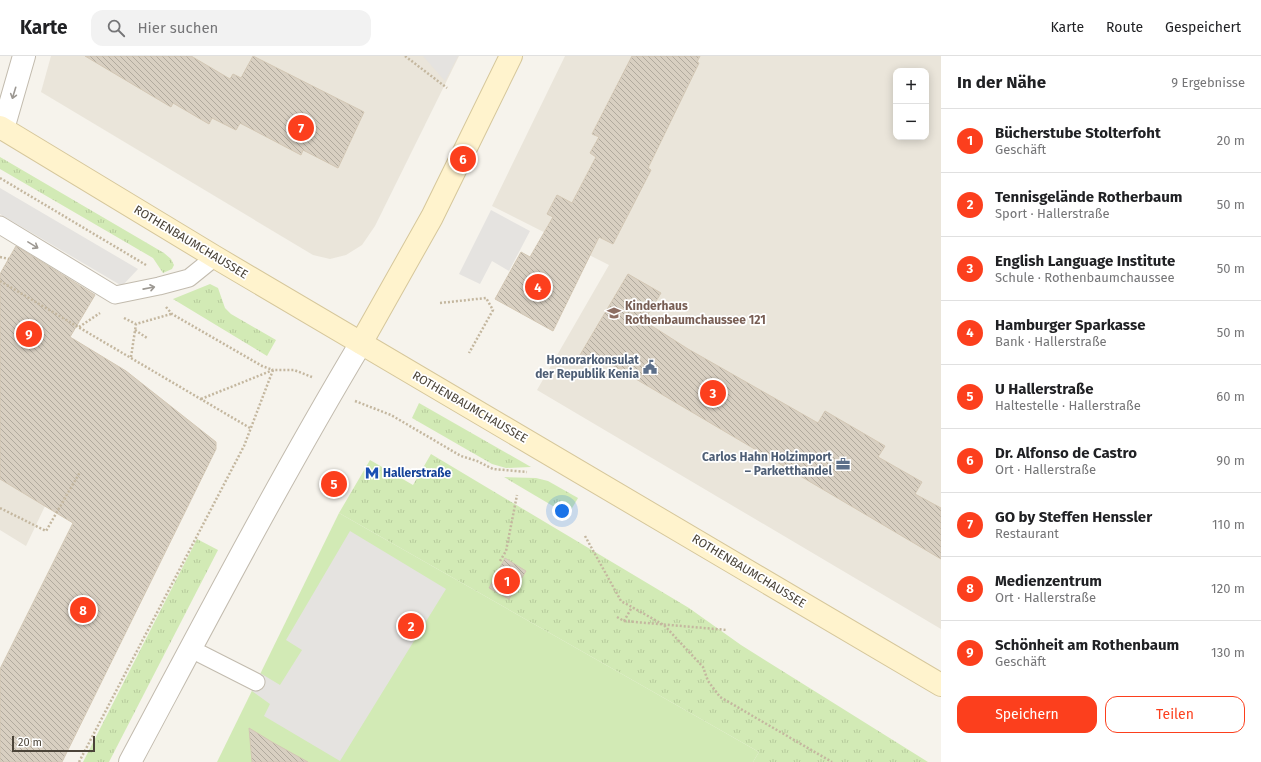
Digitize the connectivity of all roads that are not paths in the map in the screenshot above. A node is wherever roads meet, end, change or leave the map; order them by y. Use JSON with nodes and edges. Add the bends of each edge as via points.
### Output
{"nodes":[{"id":1,"x":24,"y":56,"type":"edge"},
{"id":2,"x":511,"y":56,"type":"edge"},
{"id":3,"x":1,"y":128,"type":"edge"},
{"id":4,"x":0,"y":225,"type":"edge"},
{"id":5,"x":215,"y":257,"type":"junction"},
{"id":6,"x":361,"y":344,"type":"junction"},
{"id":7,"x":191,"y":649,"type":"junction"},
{"id":8,"x":256,"y":682,"type":"dead end"},
{"id":9,"x":941,"y":685,"type":"edge"},
{"id":10,"x":130,"y":762,"type":"edge"}],
"edges":[{"from":1,"to":3,"type":"street","one_way":true},
{"from":2,"to":6,"type":"main road","via":[[432,217]]},
{"from":3,"to":5,"type":"main road","name":"ROTHENBAUMCHAUSSEE"},
{"from":4,"to":5,"type":"lane","one_way":true,"via":[[115,295],[189,278]]},
{"from":5,"to":6,"type":"main road","name":"ROTHENBAUMCHAUSSEE"},
{"from":6,"to":7,"type":"street","via":[[322,408]]},
{"from":6,"to":9,"type":"main road","name":"ROTHENBAUMCHAUSSEE"},
{"from":7,"to":8,"type":"lane"},
{"from":7,"to":10,"type":"street"}]}
